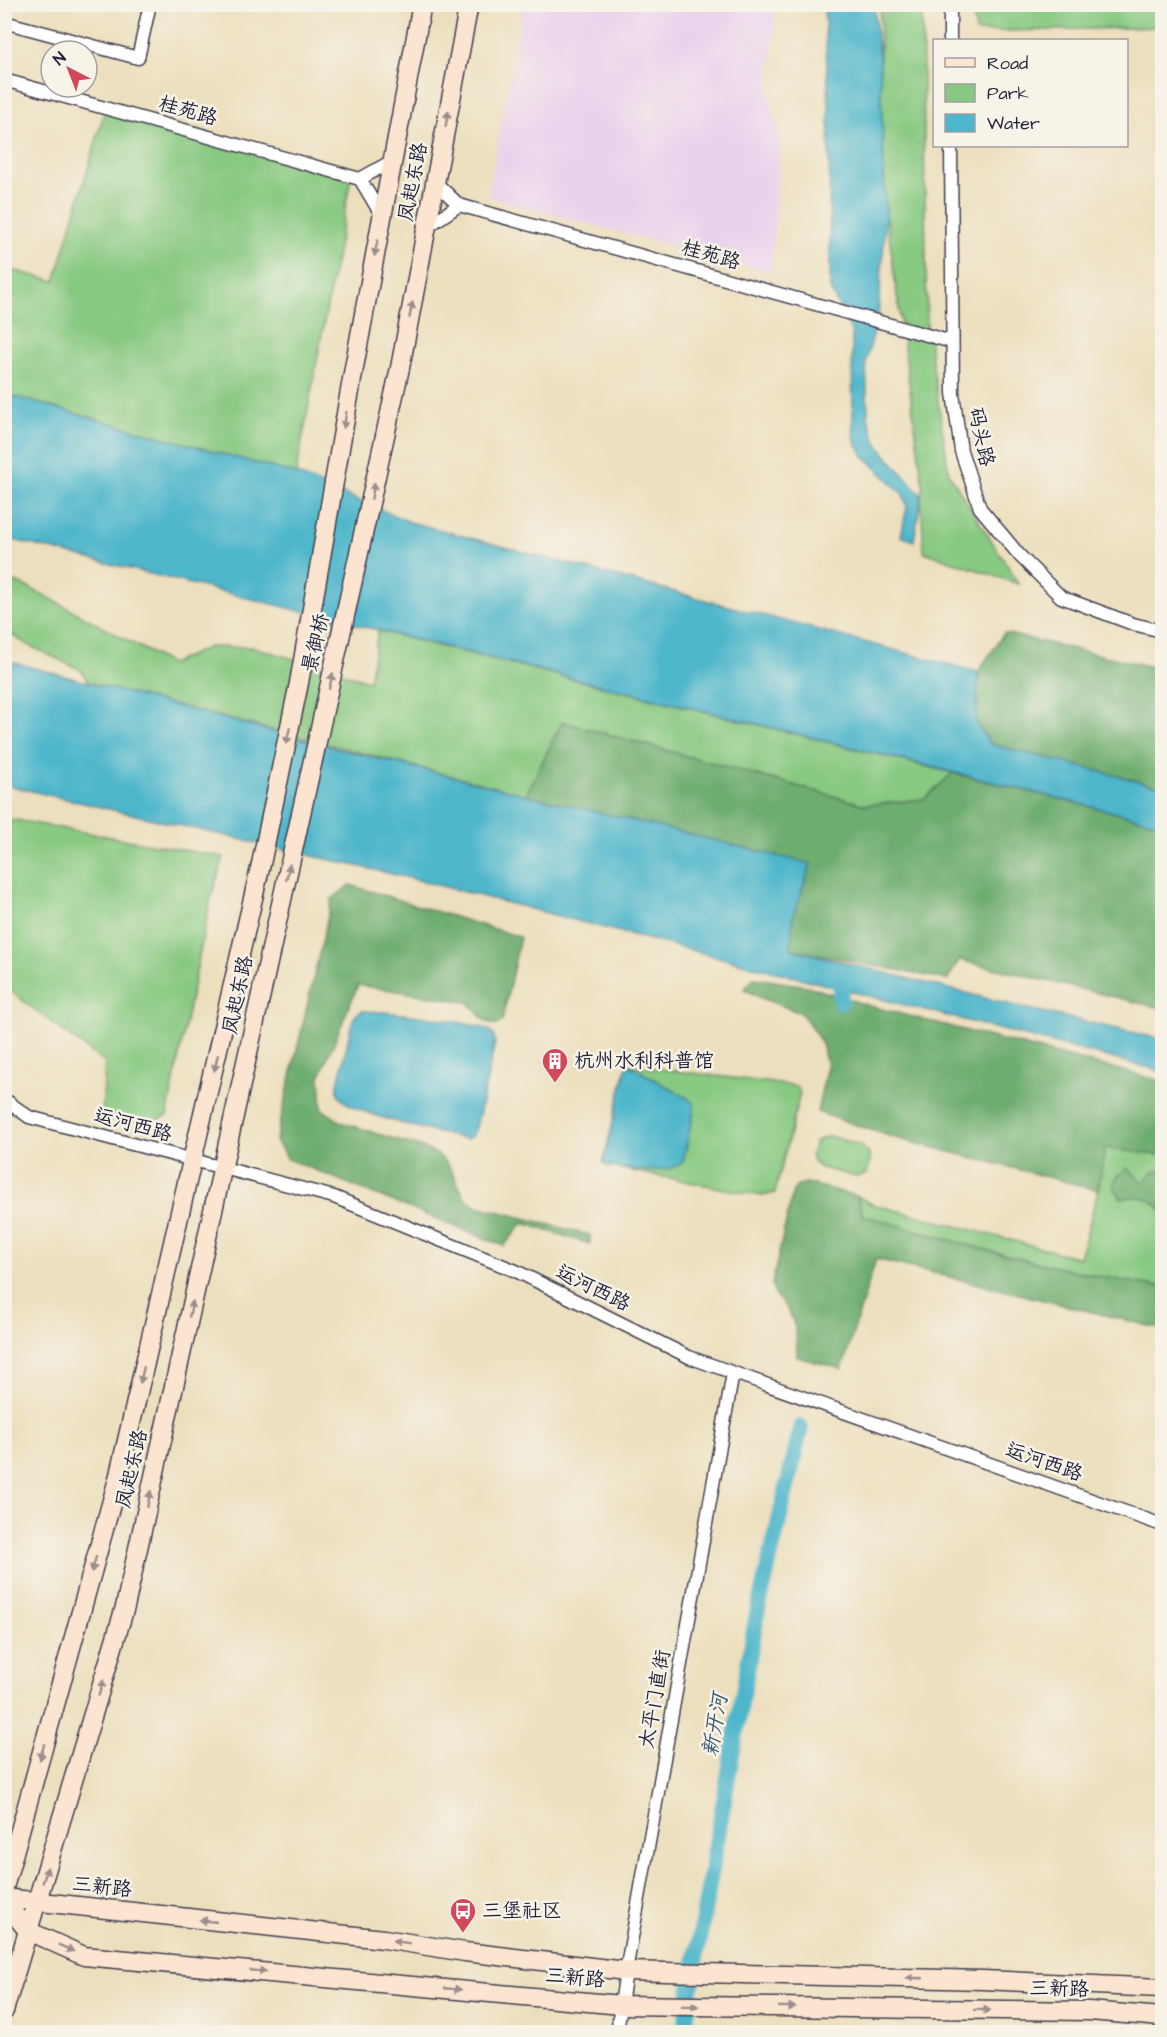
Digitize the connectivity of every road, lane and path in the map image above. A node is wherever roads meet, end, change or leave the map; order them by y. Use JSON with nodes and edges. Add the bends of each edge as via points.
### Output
{"nodes":[{"id":1,"x":150,"y":4,"type":"edge"},
{"id":2,"x":422,"y":4,"type":"edge"},
{"id":3,"x":469,"y":4,"type":"edge"},
{"id":4,"x":950,"y":4,"type":"edge"},
{"id":5,"x":4,"y":22,"type":"edge"},
{"id":6,"x":950,"y":39,"type":"edge"},
{"id":7,"x":4,"y":80,"type":"edge"},
{"id":8,"x":951,"y":147,"type":"edge"},
{"id":9,"x":393,"y":161,"type":"junction"},
{"id":10,"x":360,"y":179,"type":"junction"},
{"id":11,"x":435,"y":182,"type":"junction"},
{"id":12,"x":459,"y":205,"type":"junction"},
{"id":13,"x":382,"y":216,"type":"junction"},
{"id":14,"x":427,"y":227,"type":"junction"},
{"id":15,"x":952,"y":342,"type":"junction"},
{"id":16,"x":355,"y":362,"type":"joint"},
{"id":17,"x":400,"y":368,"type":"joint"},
{"id":18,"x":1162,"y":631,"type":"edge"},
{"id":19,"x":248,"y":924,"type":"joint"},
{"id":20,"x":275,"y":929,"type":"joint"},
{"id":21,"x":4,"y":1099,"type":"edge"},
{"id":22,"x":193,"y":1161,"type":"junction"},
{"id":23,"x":222,"y":1169,"type":"junction"},
{"id":24,"x":733,"y":1373,"type":"junction"},
{"id":25,"x":1162,"y":1525,"type":"edge"},
{"id":26,"x":4,"y":1888,"type":"edge"},
{"id":27,"x":4,"y":1899,"type":"edge"},
{"id":28,"x":36,"y":1902,"type":"junction"},
{"id":29,"x":28,"y":1931,"type":"junction"},
{"id":30,"x":626,"y":1971,"type":"junction"},
{"id":31,"x":1162,"y":1988,"type":"edge"},
{"id":32,"x":621,"y":2005,"type":"junction"},
{"id":33,"x":4,"y":2012,"type":"edge"},
{"id":34,"x":1162,"y":2017,"type":"edge"},
{"id":35,"x":617,"y":2032,"type":"edge"}],
"edges":[{"from":1,"to":5,"type":"street","via":[[138,58]]},
{"from":2,"to":9,"type":"main road","name":"凤起东路"},
{"from":11,"to":3,"type":"main road","name":"凤起东路","one_way":true},
{"from":4,"to":6,"type":"street"},
{"from":7,"to":10,"type":"street","name":"桂苑路"},
{"from":8,"to":15,"type":"street","name":"码头路"},
{"from":9,"to":10,"type":"street"},
{"from":9,"to":13,"type":"main road","name":"凤起东路"},
{"from":10,"to":13,"type":"street"},
{"from":11,"to":12,"type":"street","name":"桂苑路"},
{"from":11,"to":14,"type":"main road","name":"凤起东路"},
{"from":12,"to":14,"type":"street"},
{"from":12,"to":15,"type":"street","name":"桂苑路"},
{"from":13,"to":16,"type":"main road","name":"凤起东路","one_way":true},
{"from":17,"to":14,"type":"main road","name":"凤起东路","one_way":true},
{"from":15,"to":18,"type":"street","name":"码头路","via":[[953,393],[961,451],[980,508],[1061,597]]},
{"from":16,"to":19,"type":"main road","name":"景御桥","one_way":true,"via":[[299,683]]},
{"from":20,"to":17,"type":"main road","name":"景御桥","one_way":true},
{"from":19,"to":22,"type":"main road","name":"凤起东路","one_way":true},
{"from":20,"to":23,"type":"main road","name":"凤起东路"},
{"from":21,"to":22,"type":"street","name":"运河西路","via":[[29,1117]]},
{"from":22,"to":23,"type":"street","name":"运河西路"},
{"from":22,"to":26,"type":"main road","name":"凤起东路","one_way":true,"via":[[118,1479]]},
{"from":23,"to":24,"type":"street","name":"运河西路","via":[[334,1197],[516,1272],[689,1357]]},
{"from":28,"to":23,"type":"main road","name":"凤起东路","one_way":true,"via":[[125,1607]]},
{"from":24,"to":25,"type":"street","name":"运河西路"},
{"from":24,"to":30,"type":"street","name":"太平门直街"},
{"from":27,"to":28,"type":"main road","name":"三新路"},
{"from":27,"to":29,"type":"main road","name":"三新路"},
{"from":28,"to":29,"type":"main road","name":"凤起东路"},
{"from":30,"to":28,"type":"main road","name":"三新路","one_way":true,"via":[[372,1938]]},
{"from":29,"to":32,"type":"main road","name":"三新路","one_way":true,"via":[[84,1956]]},
{"from":29,"to":33,"type":"main road","name":"凤起东路"},
{"from":31,"to":30,"type":"main road","name":"三新路","one_way":true},
{"from":30,"to":32,"type":"street","name":"太平门直街"},
{"from":32,"to":34,"type":"main road","name":"三新路","one_way":true,"via":[[1089,2012]]},
{"from":32,"to":35,"type":"street","name":"太平门直街"}]}
